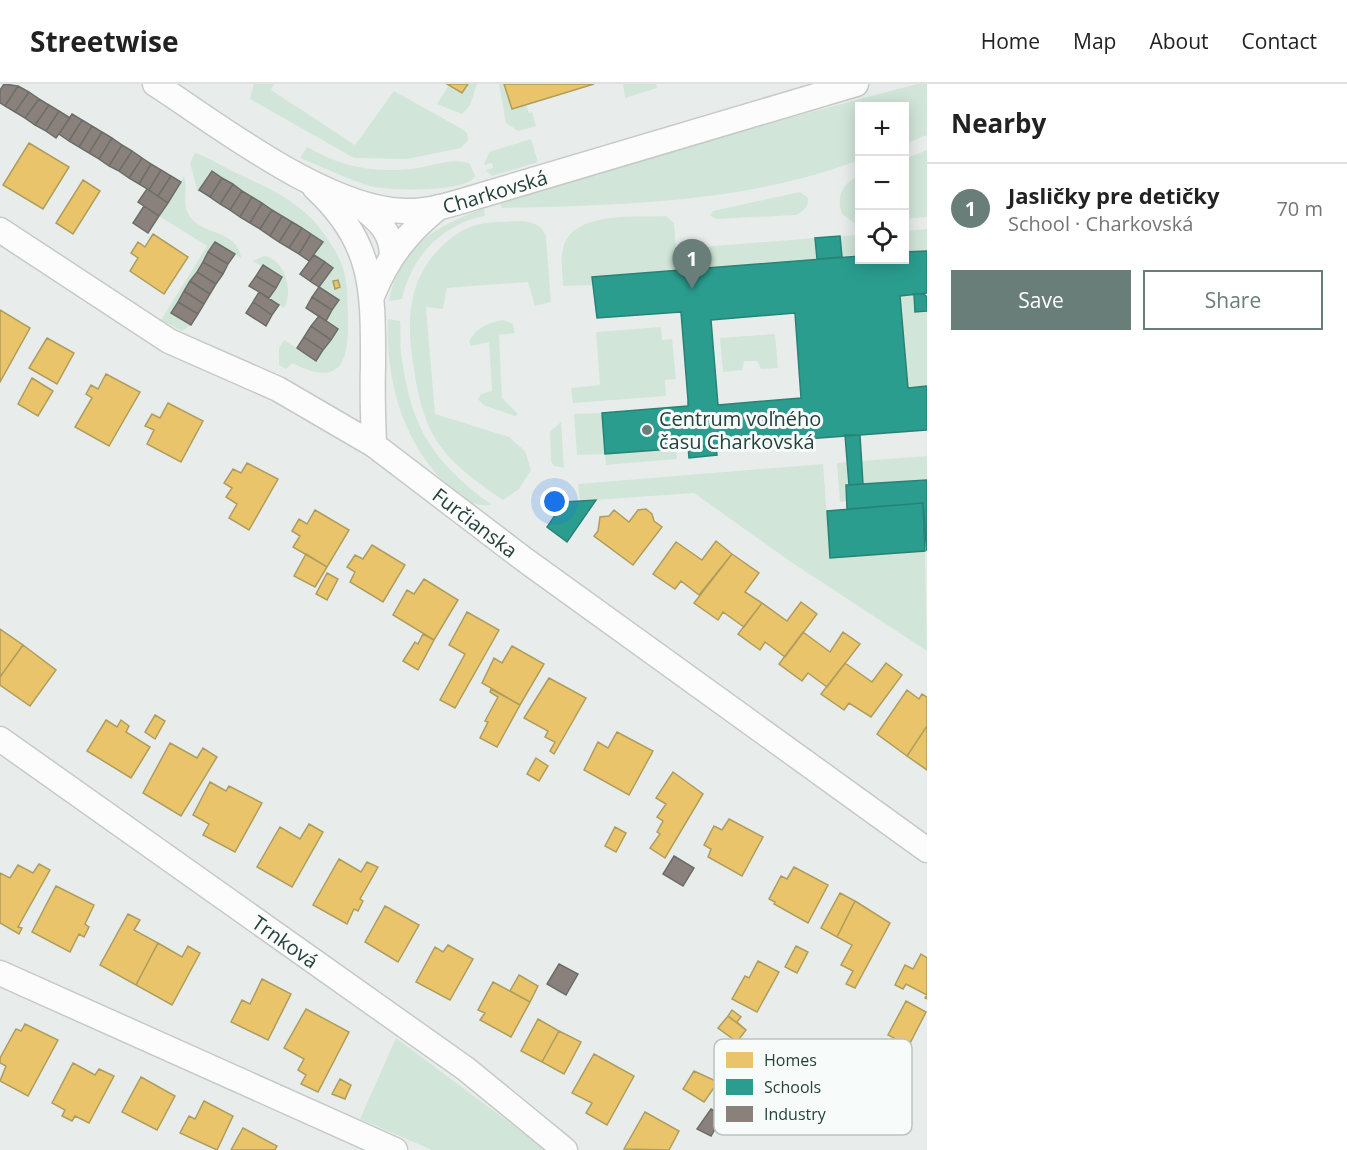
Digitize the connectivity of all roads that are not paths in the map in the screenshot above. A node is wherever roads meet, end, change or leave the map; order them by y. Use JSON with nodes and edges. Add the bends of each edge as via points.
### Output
{"nodes":[{"id":1,"x":155,"y":84,"type":"edge"},
{"id":2,"x":856,"y":84,"type":"edge"},
{"id":3,"x":310,"y":183,"type":"junction"},
{"id":4,"x":352,"y":200,"type":"junction"},
{"id":5,"x":439,"y":207,"type":"junction"},
{"id":6,"x":406,"y":211,"type":"junction"},
{"id":7,"x":379,"y":222,"type":"junction"},
{"id":8,"x":0,"y":230,"type":"edge"},
{"id":9,"x":360,"y":252,"type":"junction"},
{"id":10,"x":392,"y":255,"type":"junction"},
{"id":11,"x":373,"y":294,"type":"junction"},
{"id":12,"x":374,"y":445,"type":"junction"},
{"id":13,"x":0,"y":739,"type":"edge"},
{"id":14,"x":927,"y":850,"type":"edge"},
{"id":15,"x":0,"y":973,"type":"edge"},
{"id":16,"x":395,"y":1150,"type":"edge"},
{"id":17,"x":565,"y":1150,"type":"edge"}],
"edges":[{"from":1,"to":3,"type":"street","name":"Charkovská"},
{"from":2,"to":5,"type":"street","name":"Charkovská"},
{"from":3,"to":4,"type":"street","name":"Charkovská"},
{"from":3,"to":9,"type":"street","via":[[336,210]]},
{"from":4,"to":6,"type":"street","name":"Charkovská"},
{"from":4,"to":7,"type":"street"},
{"from":5,"to":6,"type":"street","name":"Charkovská"},
{"from":5,"to":10,"type":"street","via":[[415,226]]},
{"from":6,"to":7,"type":"street"},
{"from":7,"to":9,"type":"street","via":[[365,237]]},
{"from":7,"to":10,"type":"street","via":[[389,234]]},
{"from":8,"to":12,"type":"street","name":"Furčianska","via":[[169,341],[278,389]]},
{"from":9,"to":11,"type":"street"},
{"from":10,"to":11,"type":"street"},
{"from":11,"to":12,"type":"street"},
{"from":12,"to":14,"type":"street","name":"Furčianska","via":[[534,567]]},
{"from":13,"to":17,"type":"street","name":"Trnková","via":[[466,1070]]},
{"from":15,"to":16,"type":"street"}]}
